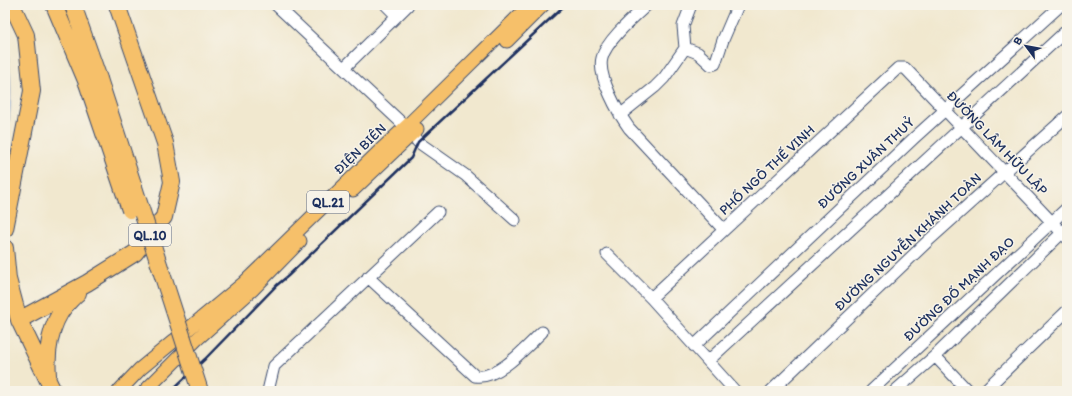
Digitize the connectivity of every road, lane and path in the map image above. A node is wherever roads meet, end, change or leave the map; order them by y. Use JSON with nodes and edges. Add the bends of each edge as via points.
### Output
{"nodes":[{"id":1,"x":12,"y":5,"type":"edge"},
{"id":2,"x":54,"y":5,"type":"edge"},
{"id":3,"x":73,"y":5,"type":"edge"},
{"id":4,"x":117,"y":5,"type":"edge"},
{"id":5,"x":276,"y":5,"type":"edge"},
{"id":6,"x":386,"y":5,"type":"edge"},
{"id":7,"x":408,"y":5,"type":"edge"},
{"id":8,"x":530,"y":5,"type":"edge"},
{"id":9,"x":543,"y":5,"type":"edge"},
{"id":10,"x":647,"y":5,"type":"edge"},
{"id":11,"x":691,"y":5,"type":"edge"},
{"id":12,"x":738,"y":5,"type":"edge"},
{"id":13,"x":1061,"y":5,"type":"edge"},
{"id":14,"x":397,"y":16,"type":"junction"},
{"id":15,"x":1067,"y":30,"type":"edge"},
{"id":16,"x":685,"y":48,"type":"junction"},
{"id":17,"x":344,"y":68,"type":"junction"},
{"id":18,"x":905,"y":68,"type":"joint"},
{"id":19,"x":93,"y":81,"type":"junction"},
{"id":20,"x":945,"y":110,"type":"junction"},
{"id":21,"x":620,"y":115,"type":"junction"},
{"id":22,"x":1067,"y":116,"type":"edge"},
{"id":23,"x":961,"y":127,"type":"junction"},
{"id":24,"x":409,"y":130,"type":"junction"},
{"id":25,"x":1005,"y":173,"type":"junction"},
{"id":26,"x":1067,"y":208,"type":"edge"},
{"id":27,"x":438,"y":212,"type":"dead end"},
{"id":28,"x":515,"y":220,"type":"dead end"},
{"id":29,"x":1052,"y":222,"type":"junction"},
{"id":30,"x":5,"y":229,"type":"edge"},
{"id":31,"x":724,"y":230,"type":"junction"},
{"id":32,"x":1065,"y":233,"type":"edge"},
{"id":33,"x":5,"y":248,"type":"edge"},
{"id":34,"x":607,"y":254,"type":"dead end"},
{"id":35,"x":368,"y":277,"type":"junction"},
{"id":36,"x":87,"y":283,"type":"junction"},
{"id":37,"x":651,"y":298,"type":"junction"},
{"id":38,"x":1067,"y":311,"type":"edge"},
{"id":39,"x":19,"y":320,"type":"junction"},
{"id":40,"x":542,"y":332,"type":"dead end"},
{"id":41,"x":694,"y":346,"type":"junction"},
{"id":42,"x":935,"y":356,"type":"junction"},
{"id":43,"x":708,"y":361,"type":"junction"},
{"id":44,"x":51,"y":387,"type":"edge"},
{"id":45,"x":119,"y":391,"type":"edge"},
{"id":46,"x":144,"y":391,"type":"edge"},
{"id":47,"x":189,"y":391,"type":"edge"},
{"id":48,"x":200,"y":391,"type":"edge"},
{"id":49,"x":268,"y":391,"type":"edge"},
{"id":50,"x":735,"y":391,"type":"edge"},
{"id":51,"x":771,"y":391,"type":"edge"},
{"id":52,"x":871,"y":391,"type":"edge"},
{"id":53,"x":895,"y":391,"type":"edge"},
{"id":54,"x":968,"y":391,"type":"edge"},
{"id":55,"x":984,"y":391,"type":"edge"}],
"edges":[{"from":1,"to":30,"type":"highway","via":[[26,35],[32,91]]},
{"from":2,"to":19,"type":"highway","number":"QL.10"},
{"from":3,"to":19,"type":"highway","number":"QL.10"},
{"from":4,"to":36,"type":"highway","via":[[165,143],[172,182],[164,217],[135,253]]},
{"from":5,"to":17,"type":"street"},
{"from":6,"to":14,"type":"street"},
{"from":7,"to":14,"type":"street"},
{"from":8,"to":24,"type":"main road","name":"ĐIỆN BIÊN","number":"QL.21"},
{"from":9,"to":24,"type":"main road","name":"ĐIỆN BIÊN","number":"QL.21"},
{"from":10,"to":21,"type":"street","via":[[622,28],[601,60],[609,93]]},
{"from":11,"to":16,"type":"street","via":[[683,26]]},
{"from":12,"to":16,"type":"street","via":[[713,66],[698,53]]},
{"from":13,"to":20,"type":"street","name":"ĐƯỜNG XUÂN THUỶ"},
{"from":14,"to":17,"type":"street"},
{"from":15,"to":23,"type":"street"},
{"from":16,"to":21,"type":"street","via":[[664,78]]},
{"from":17,"to":24,"type":"street"},
{"from":18,"to":20,"type":"street","name":"ĐƯỜNG LÂM HỮU LẬP"},
{"from":18,"to":31,"type":"street","name":"PHỐ NGÔ THẾ VINH","via":[[898,68]]},
{"from":19,"to":47,"type":"highway","number":"QL.10","bridge":true,"via":[[129,208]]},
{"from":19,"to":48,"type":"highway","number":"QL.10","bridge":true},
{"from":20,"to":23,"type":"street","name":"ĐƯỜNG LÂM HỮU LẬP"},
{"from":20,"to":41,"type":"street","name":"ĐƯỜNG XUÂN THUỶ"},
{"from":21,"to":31,"type":"street","via":[[629,128]]},
{"from":22,"to":25,"type":"street","name":"ĐƯỜNG NGUYỄN KHÁNH TOÀN"},
{"from":23,"to":25,"type":"street","name":"ĐƯỜNG LÂM HỮU LẬP"},
{"from":23,"to":43,"type":"street"},
{"from":24,"to":28,"type":"street","via":[[418,142],[465,175]]},
{"from":24,"to":45,"type":"main road","name":"ĐIỆN BIÊN","number":"QL.21","via":[[384,147],[244,283],[140,369]]},
{"from":24,"to":46,"type":"main road","name":"ĐIỆN BIÊN","number":"QL.21","via":[[252,290]]},
{"from":25,"to":29,"type":"street","name":"ĐƯỜNG LÂM HỮU LẬP"},
{"from":25,"to":51,"type":"street","name":"ĐƯỜNG NGUYỄN KHÁNH TOÀN","via":[[928,241]]},
{"from":26,"to":29,"type":"street","name":"ĐƯỜNG ĐỐ MẠNH ĐẠO"},
{"from":27,"to":35,"type":"street"},
{"from":29,"to":32,"type":"street","name":"ĐƯỜNG LÂM HỮU LẬP"},
{"from":29,"to":52,"type":"street","name":"ĐƯỜNG ĐỐ MẠNH ĐẠO"},
{"from":31,"to":37,"type":"street","name":"PHỐ NGÔ THẾ VINH"},
{"from":32,"to":42,"type":"street"},
{"from":33,"to":39,"type":"highway","via":[[8,279]]},
{"from":34,"to":37,"type":"street"},
{"from":35,"to":40,"type":"street","via":[[475,376],[495,373],[513,360]]},
{"from":35,"to":49,"type":"street","via":[[274,366]]},
{"from":36,"to":39,"type":"highway"},
{"from":36,"to":44,"type":"highway","via":[[64,307],[54,326],[47,357]]},
{"from":37,"to":41,"type":"street"},
{"from":38,"to":55,"type":"street"},
{"from":39,"to":44,"type":"highway"},
{"from":41,"to":43,"type":"street"},
{"from":42,"to":53,"type":"street"},
{"from":42,"to":54,"type":"street"},
{"from":43,"to":50,"type":"street"}]}
